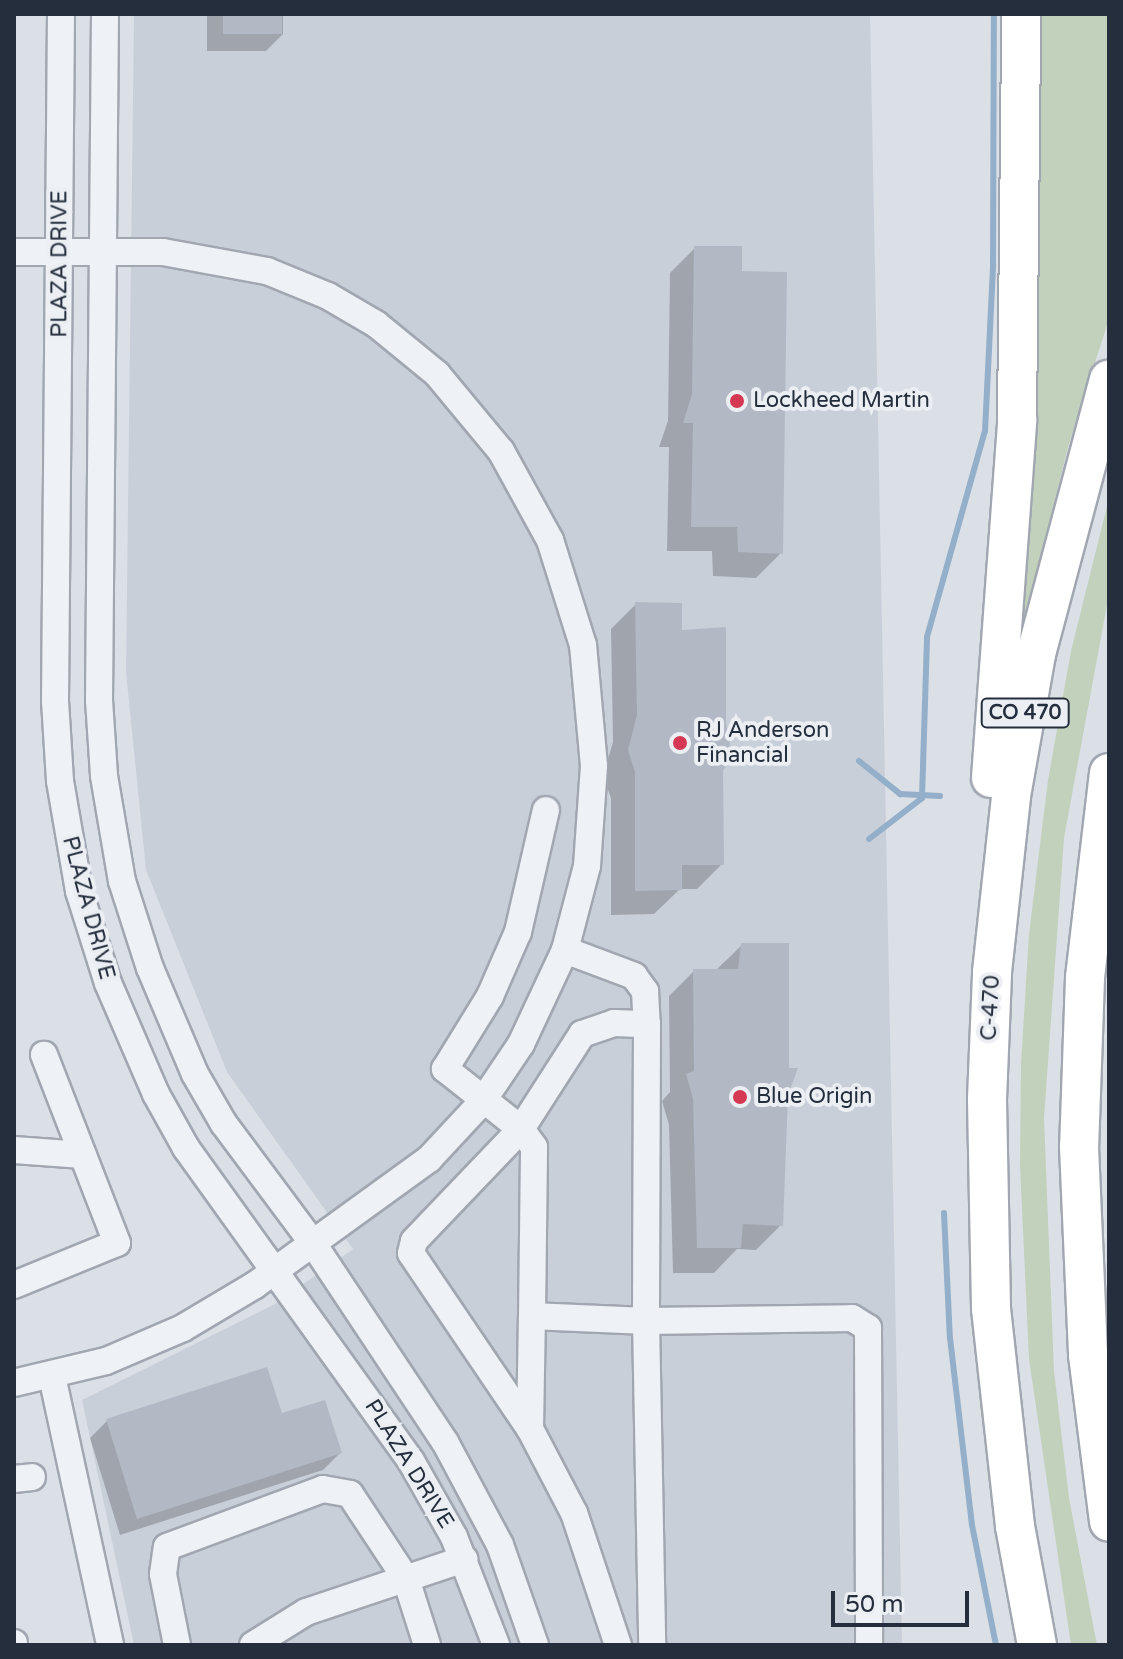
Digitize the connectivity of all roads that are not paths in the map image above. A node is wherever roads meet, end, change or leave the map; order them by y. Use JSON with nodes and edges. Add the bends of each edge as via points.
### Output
{"nodes":[{"id":1,"x":61,"y":14,"type":"edge"},
{"id":2,"x":105,"y":14,"type":"edge"},
{"id":3,"x":1021,"y":14,"type":"edge"},
{"id":4,"x":60,"y":251,"type":"junction"},
{"id":5,"x":105,"y":251,"type":"junction"},
{"id":6,"x":14,"y":252,"type":"edge"},
{"id":7,"x":1109,"y":380,"type":"edge"},
{"id":8,"x":1109,"y":773,"type":"edge"},
{"id":9,"x":546,"y":810,"type":"dead end"},
{"id":10,"x":565,"y":950,"type":"junction"},
{"id":11,"x":1109,"y":992,"type":"edge"},
{"id":12,"x":647,"y":1024,"type":"junction"},
{"id":13,"x":988,"y":1054,"type":"junction"},
{"id":14,"x":44,"y":1055,"type":"dead end"},
{"id":15,"x":482,"y":1102,"type":"junction"},
{"id":16,"x":521,"y":1129,"type":"junction"},
{"id":17,"x":14,"y":1150,"type":"edge"},
{"id":18,"x":83,"y":1155,"type":"junction"},
{"id":19,"x":312,"y":1242,"type":"junction"},
{"id":20,"x":278,"y":1269,"type":"junction"},
{"id":21,"x":14,"y":1285,"type":"edge"},
{"id":22,"x":532,"y":1316,"type":"junction"},
{"id":23,"x":646,"y":1321,"type":"junction"},
{"id":24,"x":52,"y":1376,"type":"junction"},
{"id":25,"x":14,"y":1383,"type":"edge"},
{"id":26,"x":1092,"y":1394,"type":"junction"},
{"id":27,"x":530,"y":1429,"type":"junction"},
{"id":28,"x":1109,"y":1522,"type":"edge"},
{"id":29,"x":464,"y":1559,"type":"junction"},
{"id":30,"x":406,"y":1579,"type":"junction"},
{"id":31,"x":110,"y":1645,"type":"edge"},
{"id":32,"x":177,"y":1645,"type":"edge"},
{"id":33,"x":253,"y":1645,"type":"edge"},
{"id":34,"x":427,"y":1645,"type":"edge"},
{"id":35,"x":496,"y":1645,"type":"edge"},
{"id":36,"x":535,"y":1645,"type":"edge"},
{"id":37,"x":618,"y":1645,"type":"edge"},
{"id":38,"x":652,"y":1645,"type":"edge"},
{"id":39,"x":869,"y":1645,"type":"edge"},
{"id":40,"x":1037,"y":1645,"type":"edge"}],
"edges":[{"from":1,"to":4,"type":"street","name":"PLAZA DRIVE"},
{"from":2,"to":5,"type":"street","name":"PLAZA DRIVE"},
{"from":3,"to":13,"type":"highway","via":[[1017,420],[976,988]]},
{"from":4,"to":5,"type":"street"},
{"from":4,"to":6,"type":"street"},
{"from":4,"to":20,"type":"street","name":"PLAZA DRIVE","via":[[55,701],[60,781],[79,891],[108,983],[156,1094],[186,1148]]},
{"from":5,"to":10,"type":"street","via":[[215,259],[267,271],[328,296],[376,324],[437,374],[501,451],[550,540],[574,609],[589,676],[592,820],[587,866]]},
{"from":5,"to":19,"type":"street","name":"PLAZA DRIVE","via":[[99,700],[104,776],[122,881],[150,968],[195,1074],[224,1124]]},
{"from":7,"to":13,"type":"highway","name":"C-470","number":"CO 470","via":[[1058,556],[1027,704],[1004,848]]},
{"from":8,"to":26,"type":"highway","via":[[1090,921],[1079,1093],[1082,1268]]},
{"from":9,"to":15,"type":"street","via":[[518,932],[490,996],[445,1069]]},
{"from":10,"to":12,"type":"street","via":[[634,976],[645,991]]},
{"from":10,"to":15,"type":"street","via":[[521,1044]]},
{"from":11,"to":26,"type":"highway","via":[[1094,1141],[1098,1349]]},
{"from":12,"to":16,"type":"street","via":[[614,1023],[582,1034]]},
{"from":12,"to":23,"type":"street"},
{"from":13,"to":40,"type":"highway","name":"C-470","number":"CO 470","via":[[992,1320],[1011,1498]]},
{"from":14,"to":18,"type":"street"},
{"from":15,"to":16,"type":"street"},
{"from":15,"to":19,"type":"street","via":[[429,1159]]},
{"from":16,"to":22,"type":"street","via":[[537,1156]]},
{"from":16,"to":27,"type":"street","via":[[414,1241],[411,1253]]},
{"from":17,"to":18,"type":"street"},
{"from":18,"to":21,"type":"street","via":[[117,1243]]},
{"from":19,"to":20,"type":"street"},
{"from":19,"to":36,"type":"street","name":"PLAZA DRIVE","via":[[476,1496],[500,1545]]},
{"from":20,"to":24,"type":"street","via":[[164,1338]]},
{"from":20,"to":29,"type":"street","name":"PLAZA DRIVE","via":[[411,1461]]},
{"from":22,"to":23,"type":"street"},
{"from":22,"to":27,"type":"street"},
{"from":23,"to":38,"type":"street"},
{"from":23,"to":39,"type":"street","via":[[852,1318],[868,1328]]},
{"from":24,"to":25,"type":"street"},
{"from":24,"to":31,"type":"street"},
{"from":26,"to":28,"type":"highway"},
{"from":27,"to":37,"type":"street","via":[[574,1513]]},
{"from":29,"to":30,"type":"street"},
{"from":29,"to":35,"type":"street","name":"PLAZA DRIVE"},
{"from":30,"to":32,"type":"street","via":[[350,1494],[323,1489],[167,1547],[163,1574]]},
{"from":30,"to":33,"type":"street","via":[[306,1612]]},
{"from":30,"to":34,"type":"street"}]}
